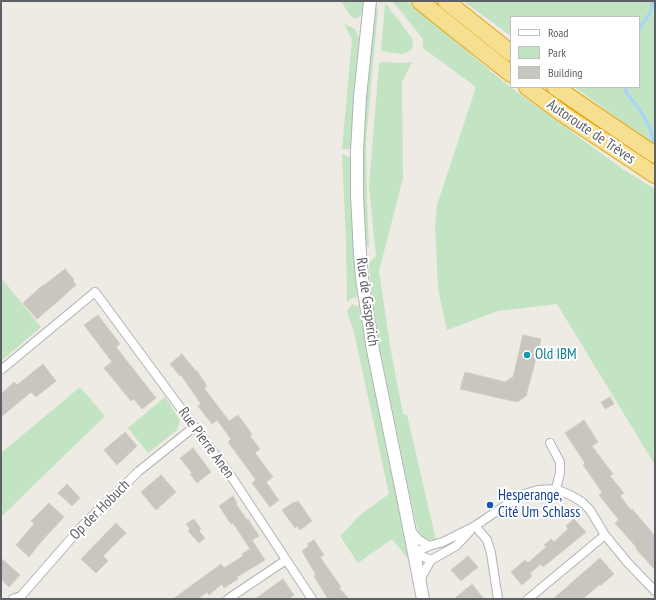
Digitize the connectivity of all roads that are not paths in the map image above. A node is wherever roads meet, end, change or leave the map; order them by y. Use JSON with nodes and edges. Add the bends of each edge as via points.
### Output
{"nodes":[{"id":1,"x":370,"y":1,"type":"edge"},
{"id":2,"x":420,"y":1,"type":"edge"},
{"id":3,"x":446,"y":1,"type":"edge"},
{"id":4,"x":510,"y":52,"type":"edge"},
{"id":5,"x":510,"y":73,"type":"edge"},
{"id":6,"x":556,"y":88,"type":"edge"},
{"id":7,"x":530,"y":89,"type":"edge"},
{"id":8,"x":655,"y":155,"type":"edge"},
{"id":9,"x":655,"y":175,"type":"edge"},
{"id":10,"x":1,"y":370,"type":"edge"},
{"id":11,"x":194,"y":427,"type":"junction"},
{"id":12,"x":550,"y":443,"type":"dead end"},
{"id":13,"x":556,"y":489,"type":"junction"},
{"id":14,"x":475,"y":526,"type":"junction"},
{"id":15,"x":410,"y":529,"type":"junction"},
{"id":16,"x":605,"y":535,"type":"junction"},
{"id":17,"x":429,"y":546,"type":"junction"},
{"id":18,"x":414,"y":553,"type":"junction"},
{"id":19,"x":286,"y":560,"type":"junction"},
{"id":20,"x":431,"y":560,"type":"junction"},
{"id":21,"x":420,"y":586,"type":"junction"},
{"id":22,"x":655,"y":591,"type":"edge"},
{"id":23,"x":13,"y":599,"type":"edge"},
{"id":24,"x":228,"y":599,"type":"edge"},
{"id":25,"x":312,"y":599,"type":"edge"},
{"id":26,"x":423,"y":599,"type":"edge"},
{"id":27,"x":498,"y":599,"type":"edge"},
{"id":28,"x":528,"y":599,"type":"edge"}],
"edges":[{"from":1,"to":15,"type":"main road","name":"Rue de Gasperich","via":[[360,97],[357,195],[360,254],[373,350]]},
{"from":2,"to":5,"type":"highway"},
{"from":3,"to":4,"type":"highway"},
{"from":6,"to":8,"type":"highway","name":"Autoroute de Trèves"},
{"from":7,"to":9,"type":"highway","name":"Autoroute de Trèves"},
{"from":10,"to":11,"type":"street","name":"Rue Pierre Anen","via":[[95,292]]},
{"from":11,"to":19,"type":"street","name":"Rue Pierre Anen","via":[[233,479]]},
{"from":11,"to":23,"type":"street","name":"Op der Hobuch","via":[[139,471],[83,525],[21,596]]},
{"from":12,"to":13,"type":"street","via":[[560,462]]},
{"from":13,"to":14,"type":"street","via":[[524,494]]},
{"from":13,"to":16,"type":"street","via":[[582,502]]},
{"from":14,"to":17,"type":"street"},
{"from":14,"to":20,"type":"street","via":[[456,546]]},
{"from":14,"to":27,"type":"street","via":[[487,540]]},
{"from":15,"to":17,"type":"street","via":[[418,539]]},
{"from":15,"to":18,"type":"main road","name":"Rue de Gasperich"},
{"from":16,"to":22,"type":"street"},
{"from":16,"to":28,"type":"street"},
{"from":17,"to":18,"type":"street"},
{"from":18,"to":20,"type":"street"},
{"from":18,"to":21,"type":"main road","name":"Rue de Gasperich"},
{"from":19,"to":24,"type":"street"},
{"from":19,"to":25,"type":"street","name":"Rue Pierre Anen"},
{"from":20,"to":21,"type":"street","via":[[422,576]]},
{"from":21,"to":26,"type":"main road","name":"Rue de Gasperich"}]}
